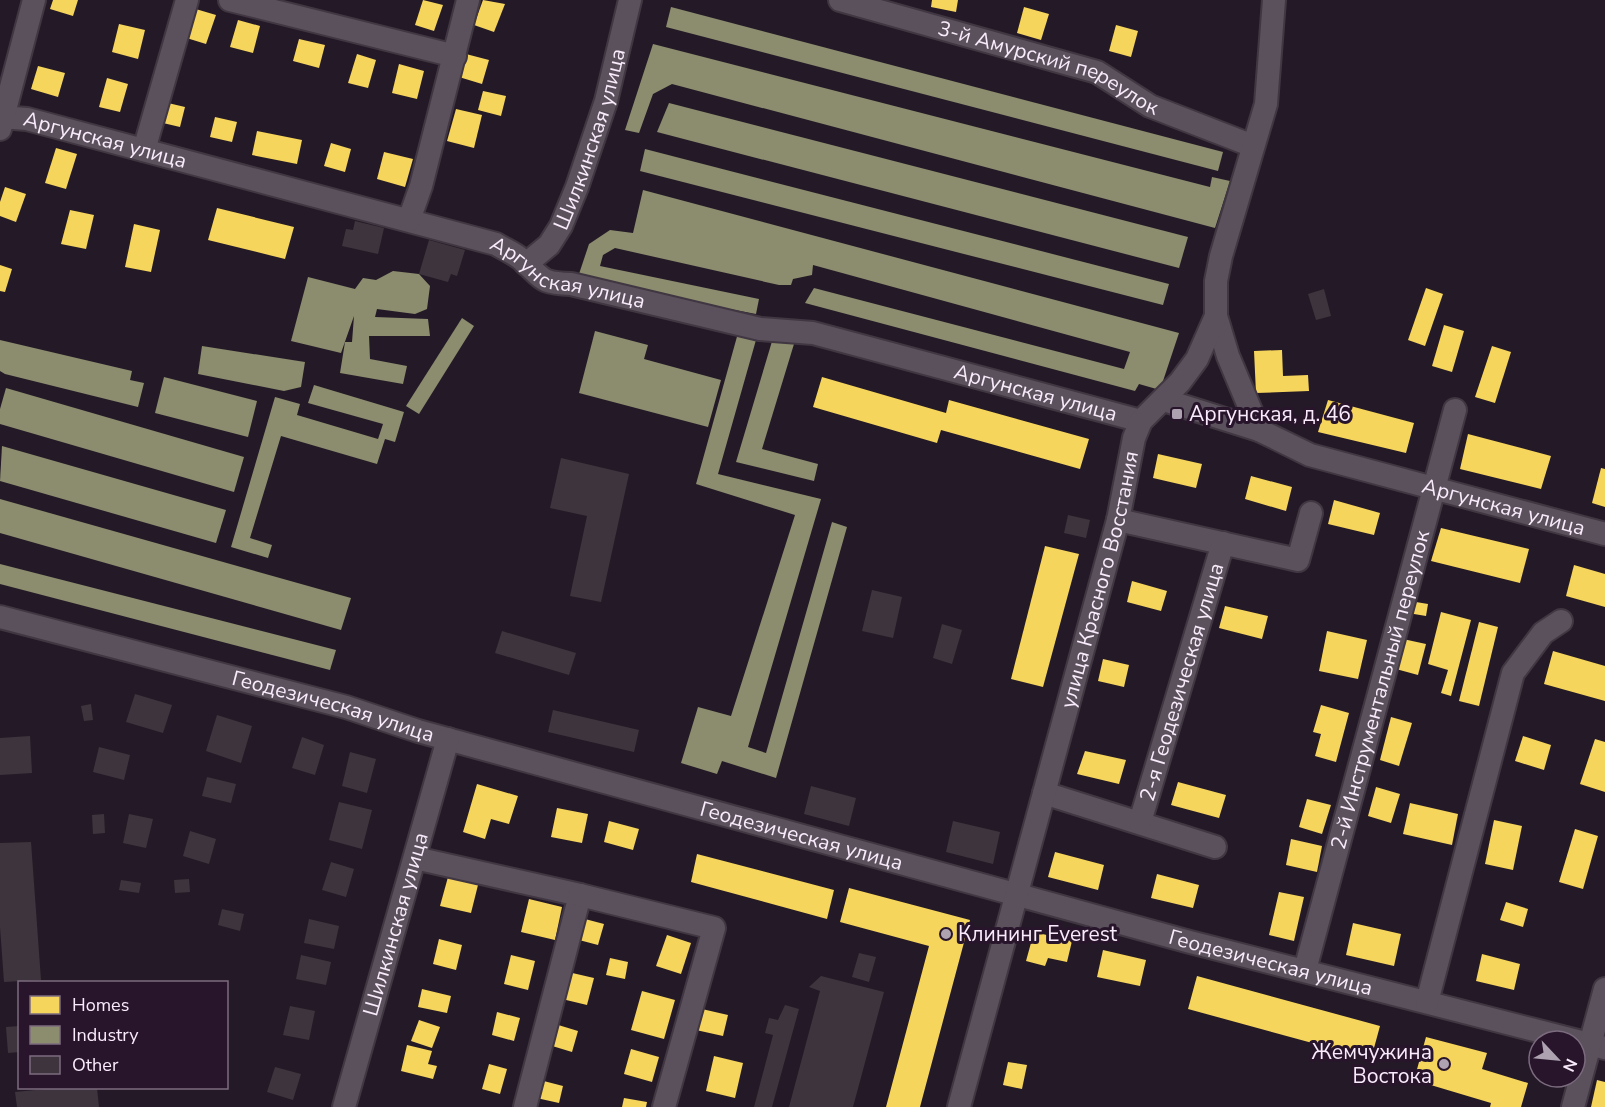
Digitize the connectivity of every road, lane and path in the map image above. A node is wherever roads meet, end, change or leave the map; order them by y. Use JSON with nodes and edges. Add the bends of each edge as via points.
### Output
{"nodes":[{"id":1,"x":34,"y":0,"type":"edge"},
{"id":2,"x":187,"y":0,"type":"edge"},
{"id":3,"x":230,"y":0,"type":"edge"},
{"id":4,"x":468,"y":0,"type":"edge"},
{"id":5,"x":630,"y":0,"type":"edge"},
{"id":6,"x":840,"y":0,"type":"edge"},
{"id":7,"x":1274,"y":0,"type":"edge"},
{"id":8,"x":455,"y":56,"type":"junction"},
{"id":9,"x":1,"y":121,"type":"edge"},
{"id":10,"x":1253,"y":146,"type":"junction"},
{"id":11,"x":144,"y":150,"type":"junction"},
{"id":12,"x":409,"y":220,"type":"junction"},
{"id":13,"x":526,"y":264,"type":"junction"},
{"id":14,"x":1216,"y":316,"type":"junction"},
{"id":15,"x":1164,"y":400,"type":"junction"},
{"id":16,"x":1455,"y":410,"type":"dead end"},
{"id":17,"x":1141,"y":421,"type":"junction"},
{"id":18,"x":1259,"y":430,"type":"junction"},
{"id":19,"x":1433,"y":488,"type":"junction"},
{"id":20,"x":1311,"y":513,"type":"dead end"},
{"id":21,"x":1118,"y":520,"type":"junction"},
{"id":22,"x":1605,"y":534,"type":"edge"},
{"id":23,"x":1223,"y":543,"type":"junction"},
{"id":24,"x":0,"y":617,"type":"edge"},
{"id":25,"x":1561,"y":621,"type":"dead end"},
{"id":26,"x":448,"y":739,"type":"junction"},
{"id":27,"x":1044,"y":793,"type":"junction"},
{"id":28,"x":1140,"y":822,"type":"junction"},
{"id":29,"x":1215,"y":847,"type":"dead end"},
{"id":30,"x":415,"y":858,"type":"junction"},
{"id":31,"x":580,"y":895,"type":"junction"},
{"id":32,"x":1018,"y":895,"type":"junction"},
{"id":33,"x":1305,"y":970,"type":"junction"},
{"id":34,"x":1605,"y":989,"type":"edge"},
{"id":35,"x":1427,"y":1002,"type":"junction"},
{"id":36,"x":1598,"y":1046,"type":"edge"},
{"id":37,"x":344,"y":1107,"type":"edge"},
{"id":38,"x":525,"y":1107,"type":"edge"},
{"id":39,"x":664,"y":1107,"type":"edge"},
{"id":40,"x":959,"y":1107,"type":"edge"},
{"id":41,"x":1573,"y":1107,"type":"edge"}],
"edges":[{"from":1,"to":9,"type":"street"},
{"from":2,"to":11,"type":"street"},
{"from":3,"to":8,"type":"street"},
{"from":4,"to":8,"type":"street"},
{"from":5,"to":13,"type":"street","name":"Шилкинская улица","via":[[606,101],[577,188],[549,245]]},
{"from":6,"to":10,"type":"street","name":"3-й Амурский переулок","via":[[1097,72],[1150,106]]},
{"from":7,"to":10,"type":"street","name":"улица Красного Восстания","via":[[1266,104]]},
{"from":8,"to":12,"type":"street","via":[[422,186]]},
{"from":9,"to":11,"type":"street","name":"Аргунская улица","via":[[27,119]]},
{"from":10,"to":14,"type":"street","name":"улица Красного Восстания","via":[[1221,256]]},
{"from":11,"to":12,"type":"street","name":"Аргунская улица"},
{"from":12,"to":13,"type":"street","name":"Аргунская улица","via":[[496,244]]},
{"from":13,"to":17,"type":"street","name":"Аргунская улица","via":[[536,276],[552,284],[571,284],[760,329],[813,333]]},
{"from":14,"to":15,"type":"street","name":"улица Красного Восстания","via":[[1197,359]]},
{"from":14,"to":18,"type":"street"},
{"from":15,"to":17,"type":"street","name":"улица Красного Восстания"},
{"from":15,"to":18,"type":"street","name":"Аргунская улица"},
{"from":16,"to":19,"type":"street","name":"2-й Инструментальный переулок"},
{"from":17,"to":21,"type":"street","name":"улица Красного Восстания"},
{"from":18,"to":19,"type":"street","name":"Аргунская улица","via":[[1311,456]]},
{"from":19,"to":22,"type":"street","name":"Аргунская улица"},
{"from":19,"to":33,"type":"street","name":"2-й Инструментальный переулок"},
{"from":20,"to":23,"type":"street","via":[[1298,560]]},
{"from":21,"to":23,"type":"street"},
{"from":21,"to":27,"type":"street","name":"улица Красного Восстания"},
{"from":23,"to":28,"type":"street","name":"2-я Геодезическая улица"},
{"from":24,"to":26,"type":"street","name":"Геодезическая улица","via":[[346,707]]},
{"from":25,"to":35,"type":"street","via":[[1543,633],[1513,673]]},
{"from":26,"to":30,"type":"street","name":"Шилкинская улица"},
{"from":26,"to":32,"type":"street","name":"Геодезическая улица"},
{"from":27,"to":28,"type":"street"},
{"from":27,"to":32,"type":"street","name":"улица Красного Восстания"},
{"from":28,"to":29,"type":"street"},
{"from":30,"to":31,"type":"street"},
{"from":30,"to":37,"type":"street","name":"Шилкинская улица"},
{"from":31,"to":38,"type":"street"},
{"from":31,"to":39,"type":"street","via":[[714,928]]},
{"from":32,"to":33,"type":"street","name":"Геодезическая улица"},
{"from":32,"to":40,"type":"street","name":"улица Красного Восстания"},
{"from":33,"to":35,"type":"street","name":"Геодезическая улица"},
{"from":34,"to":36,"type":"street"},
{"from":35,"to":36,"type":"street","name":"Геодезическая улица"},
{"from":36,"to":41,"type":"street"}]}
